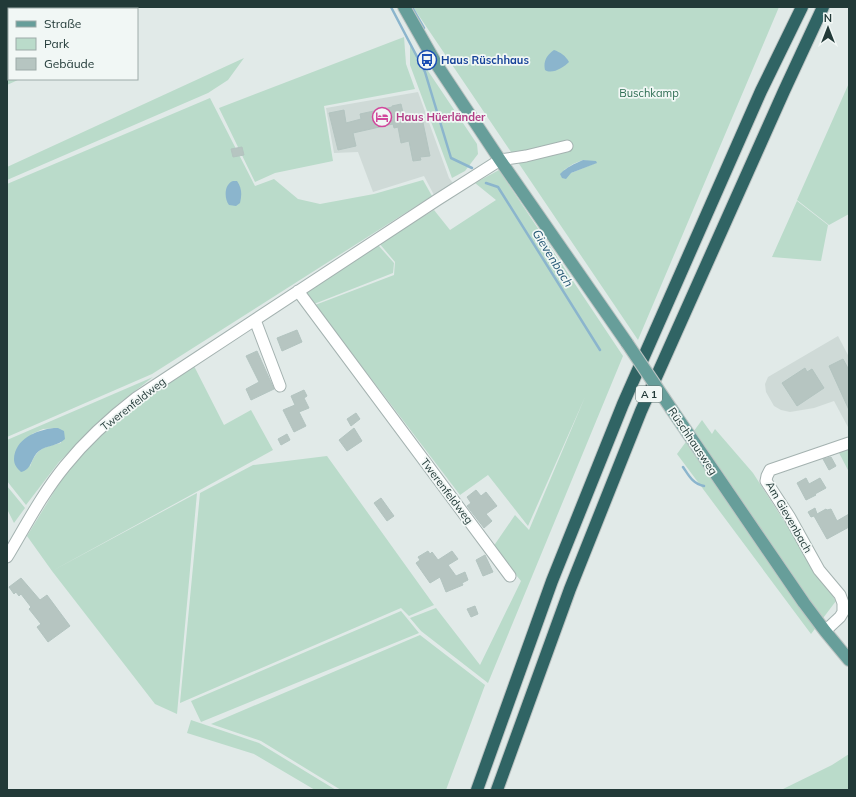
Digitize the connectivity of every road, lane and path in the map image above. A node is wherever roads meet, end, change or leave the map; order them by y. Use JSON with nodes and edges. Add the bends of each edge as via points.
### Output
{"nodes":[{"id":1,"x":404,"y":7,"type":"edge"},
{"id":2,"x":802,"y":7,"type":"edge"},
{"id":3,"x":824,"y":7,"type":"edge"},
{"id":4,"x":567,"y":146,"type":"dead end"},
{"id":5,"x":500,"y":160,"type":"junction"},
{"id":6,"x":298,"y":291,"type":"junction"},
{"id":7,"x":255,"y":320,"type":"junction"},
{"id":8,"x":280,"y":386,"type":"dead end"},
{"id":9,"x":849,"y":443,"type":"edge"},
{"id":10,"x":7,"y":557,"type":"edge"},
{"id":11,"x":510,"y":576,"type":"dead end"},
{"id":12,"x":825,"y":631,"type":"junction"},
{"id":13,"x":849,"y":660,"type":"edge"},
{"id":14,"x":477,"y":790,"type":"edge"},
{"id":15,"x":497,"y":790,"type":"edge"}],
"edges":[{"from":1,"to":5,"type":"main road","name":"Rüschhausweg","via":[[437,64]]},
{"from":2,"to":14,"type":"highway","number":"A 1","via":[[761,91],[623,404],[552,581]]},
{"from":3,"to":15,"type":"highway","number":"A 1","via":[[641,411],[570,588]]},
{"from":4,"to":5,"type":"street"},
{"from":5,"to":6,"type":"street","name":"Twerenfeldweg"},
{"from":5,"to":12,"type":"main road","name":"Rüschhausweg","bridge":true},
{"from":6,"to":7,"type":"street","name":"Twerenfeldweg"},
{"from":6,"to":11,"type":"street","name":"Twerenfeldweg"},
{"from":7,"to":8,"type":"street"},
{"from":7,"to":10,"type":"street","name":"Twerenfeldweg","via":[[150,388],[102,426],[64,467]]},
{"from":9,"to":12,"type":"street","name":"Am Gievenbach","via":[[770,470],[766,481],[819,570],[843,603],[840,617]]},
{"from":12,"to":13,"type":"main road","name":"Rüschhausweg"}]}
